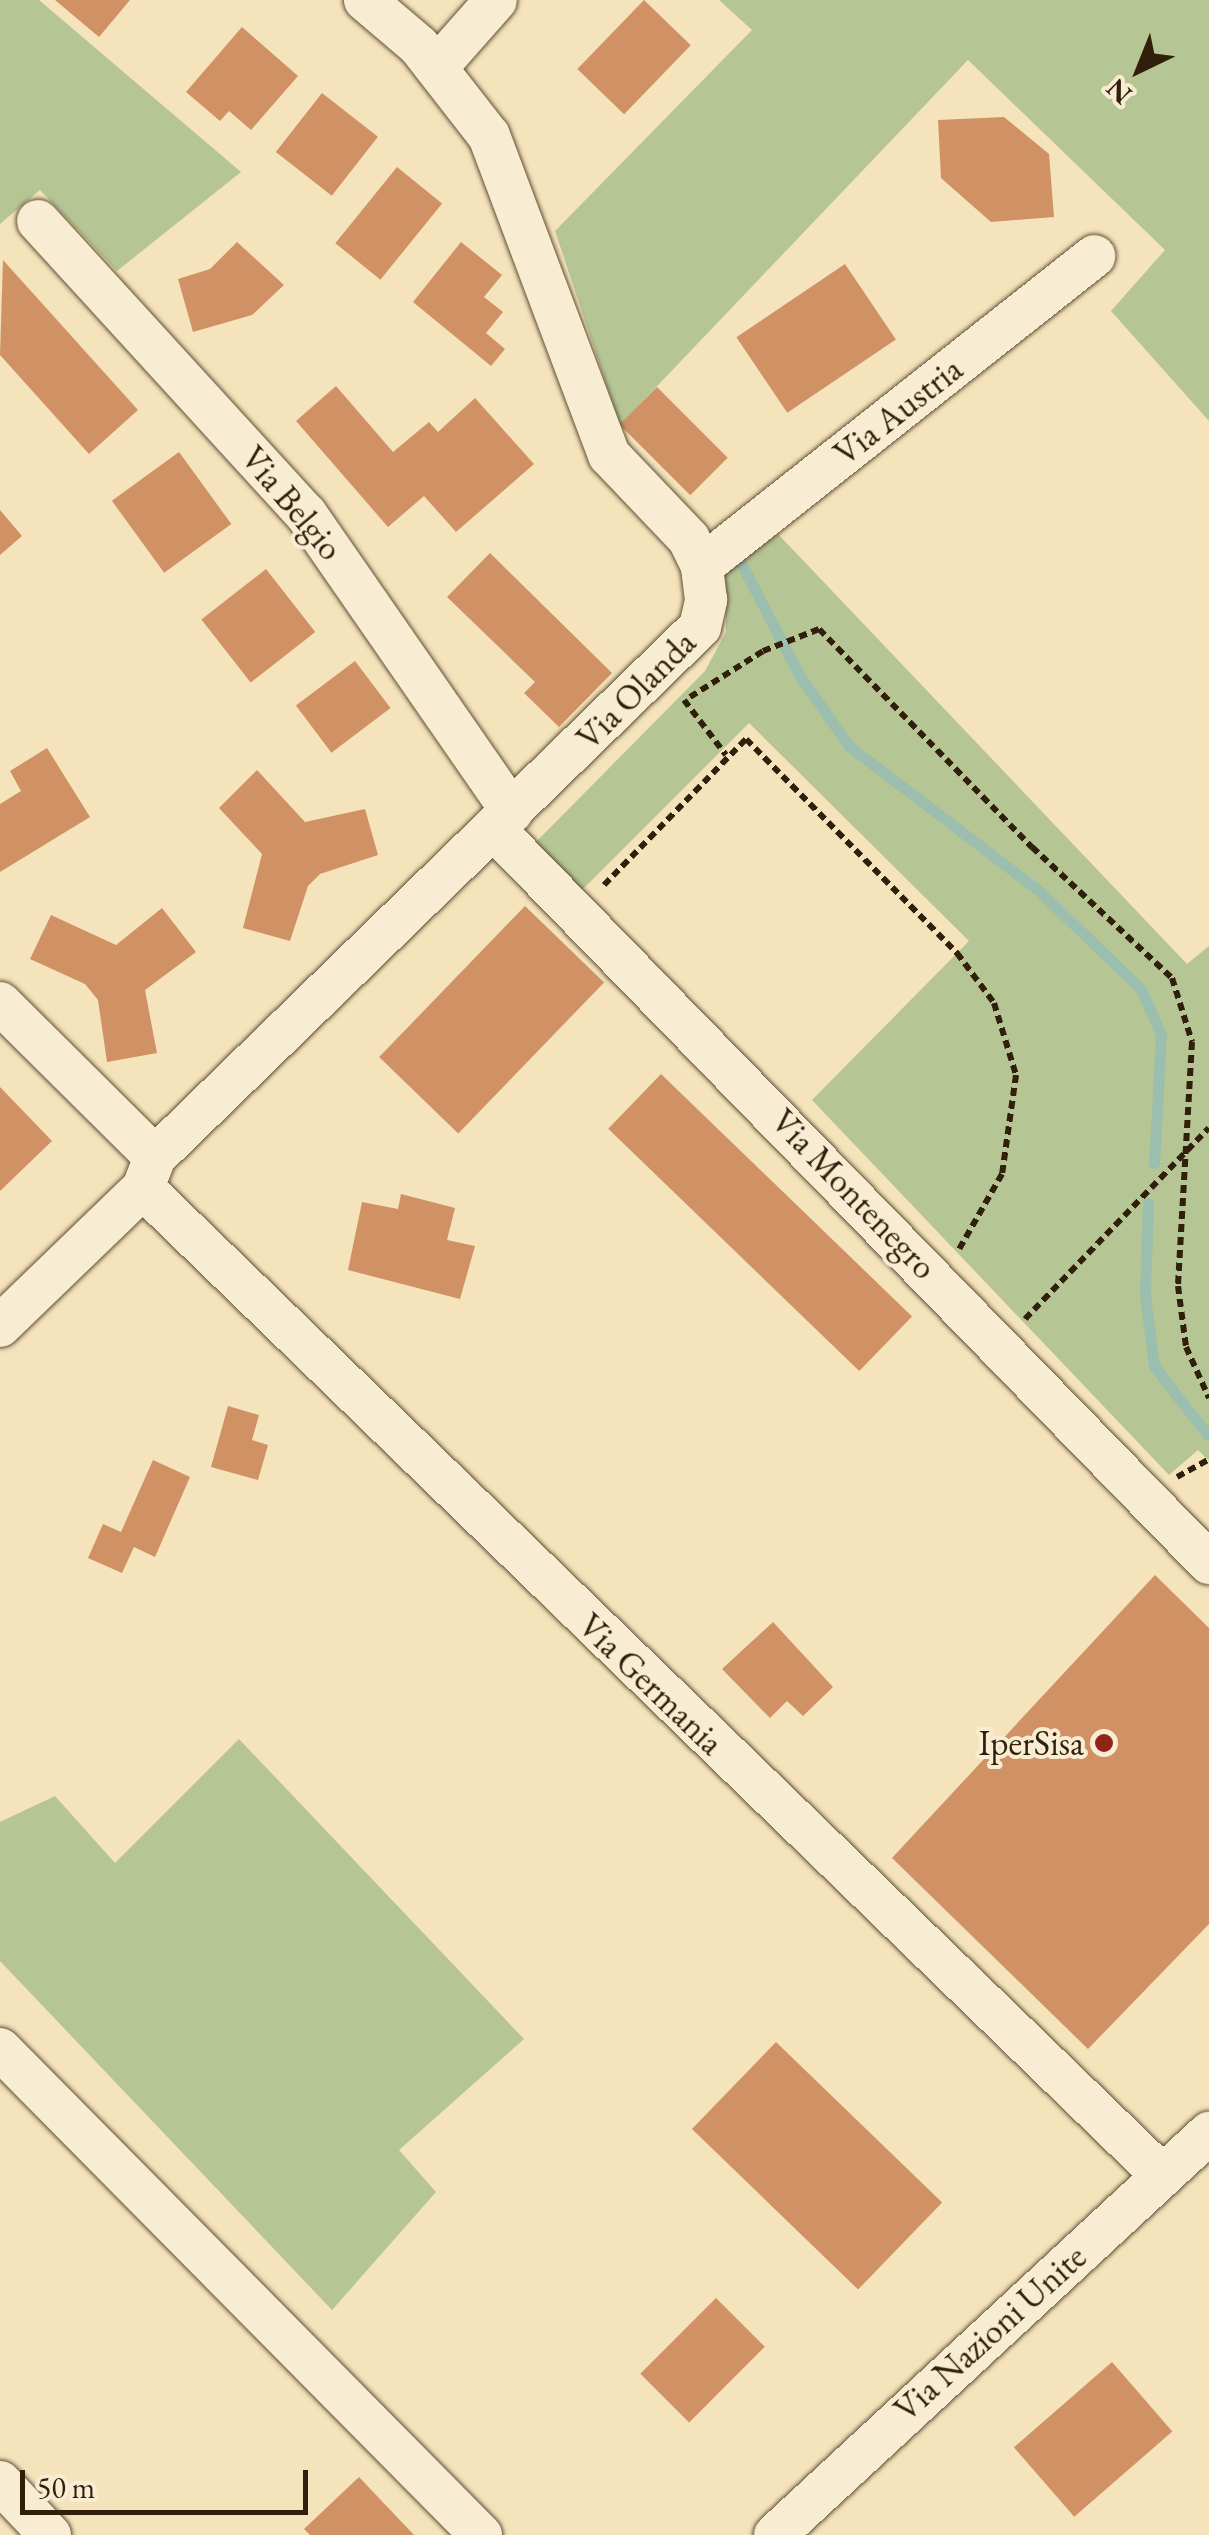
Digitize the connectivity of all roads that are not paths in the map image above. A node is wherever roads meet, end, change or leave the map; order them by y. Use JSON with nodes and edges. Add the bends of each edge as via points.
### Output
{"nodes":[{"id":1,"x":365,"y":0,"type":"edge"},
{"id":2,"x":496,"y":0,"type":"edge"},
{"id":3,"x":437,"y":67,"type":"junction"},
{"id":4,"x":38,"y":221,"type":"dead end"},
{"id":5,"x":1094,"y":256,"type":"dead end"},
{"id":6,"x":702,"y":566,"type":"junction"},
{"id":7,"x":503,"y":820,"type":"junction"},
{"id":8,"x":0,"y":1002,"type":"edge"},
{"id":9,"x":149,"y":1172,"type":"junction"},
{"id":10,"x":0,"y":1326,"type":"edge"},
{"id":11,"x":1209,"y":1563,"type":"edge"},
{"id":12,"x":0,"y":2049,"type":"edge"},
{"id":13,"x":1209,"y":2133,"type":"edge"},
{"id":14,"x":1163,"y":2176,"type":"junction"},
{"id":15,"x":0,"y":2482,"type":"edge"},
{"id":16,"x":50,"y":2535,"type":"edge"},
{"id":17,"x":482,"y":2535,"type":"edge"},
{"id":18,"x":774,"y":2535,"type":"edge"}],
"edges":[{"from":1,"to":3,"type":"street"},
{"from":2,"to":3,"type":"street"},
{"from":3,"to":6,"type":"street","via":[[488,136],[609,455],[689,539]]},
{"from":4,"to":7,"type":"street","name":"Via Belgio","via":[[306,514]]},
{"from":5,"to":6,"type":"street","name":"Via Austria"},
{"from":6,"to":7,"type":"street","name":"Via Olanda","via":[[706,600],[690,640]]},
{"from":7,"to":9,"type":"street","name":"Via Olanda"},
{"from":7,"to":11,"type":"street","name":"Via Montenegro"},
{"from":8,"to":9,"type":"street","name":"Via Germania"},
{"from":9,"to":10,"type":"street","name":"Via Olanda"},
{"from":9,"to":14,"type":"street","name":"Via Germania"},
{"from":12,"to":17,"type":"street"},
{"from":13,"to":14,"type":"street","name":"Via Nazioni Unite"},
{"from":14,"to":18,"type":"street","name":"Via Nazioni Unite"},
{"from":15,"to":16,"type":"street"}]}
